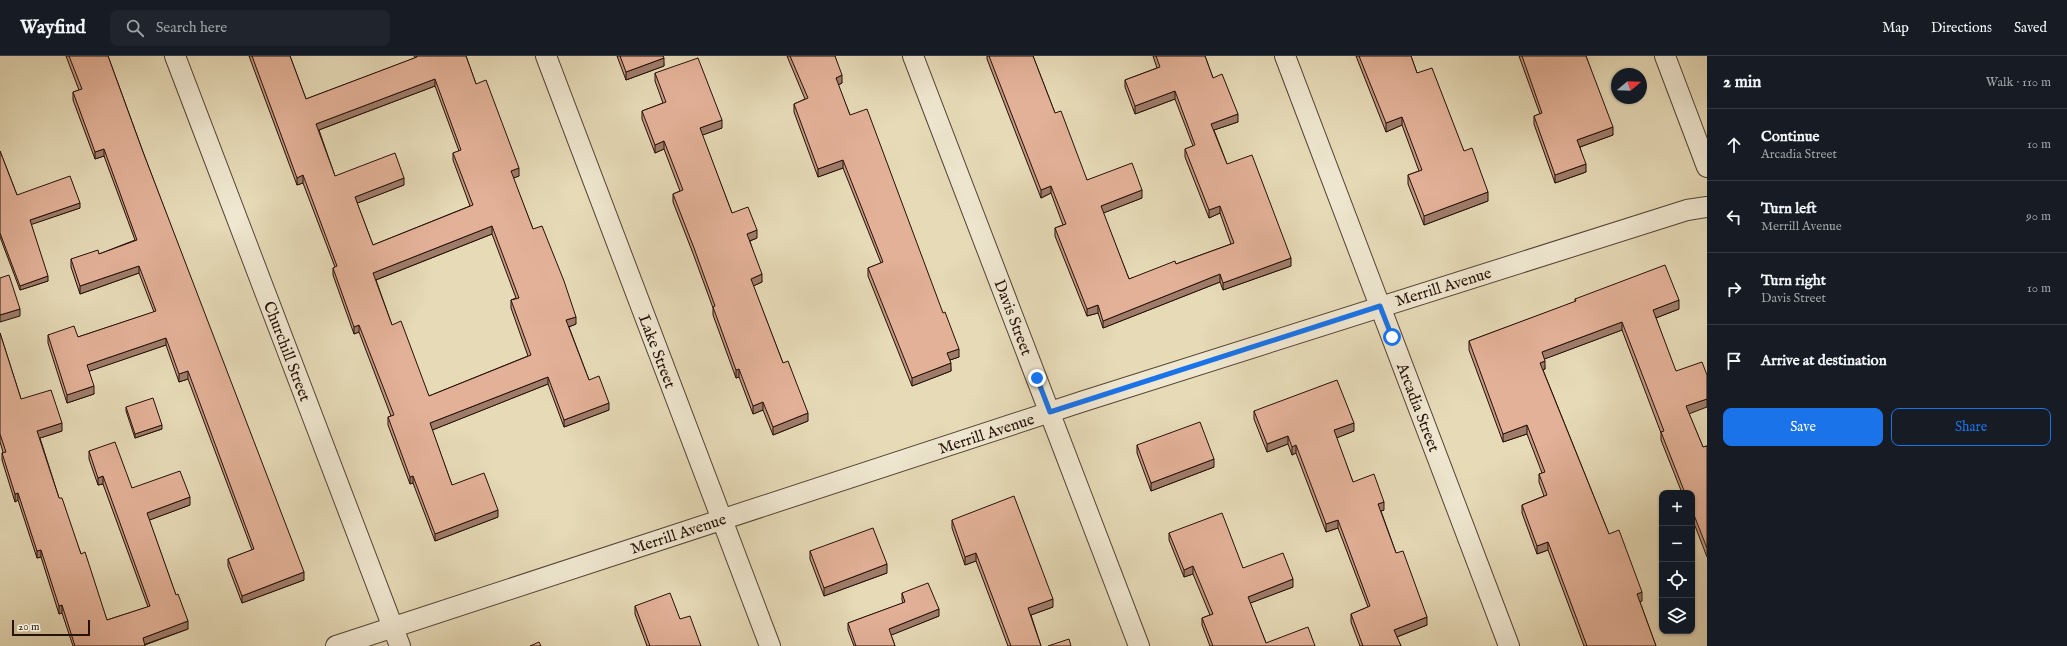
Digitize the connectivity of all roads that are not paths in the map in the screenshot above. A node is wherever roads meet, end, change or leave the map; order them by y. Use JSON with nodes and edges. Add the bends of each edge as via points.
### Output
{"nodes":[{"id":1,"x":175,"y":56,"type":"edge"},
{"id":2,"x":546,"y":56,"type":"edge"},
{"id":3,"x":914,"y":56,"type":"edge"},
{"id":4,"x":1285,"y":56,"type":"edge"},
{"id":5,"x":1665,"y":56,"type":"edge"},
{"id":6,"x":1707,"y":167,"type":"edge"},
{"id":7,"x":1707,"y":207,"type":"edge"},
{"id":8,"x":1380,"y":306,"type":"junction"},
{"id":9,"x":1050,"y":412,"type":"junction"},
{"id":10,"x":722,"y":519,"type":"junction"},
{"id":11,"x":393,"y":628,"type":"junction"},
{"id":12,"x":336,"y":646,"type":"edge"},
{"id":13,"x":400,"y":646,"type":"edge"},
{"id":14,"x":770,"y":646,"type":"edge"},
{"id":15,"x":1139,"y":646,"type":"edge"},
{"id":16,"x":1509,"y":646,"type":"edge"}],
"edges":[{"from":1,"to":11,"type":"street","name":"Churchill Street"},
{"from":2,"to":10,"type":"street","name":"Lake Street"},
{"from":3,"to":9,"type":"street","name":"Davis Street"},
{"from":4,"to":8,"type":"street","name":"Arcadia Street"},
{"from":5,"to":6,"type":"street"},
{"from":7,"to":8,"type":"street","name":"Merrill Avenue","via":[[1687,210]]},
{"from":8,"to":9,"type":"street","name":"Merrill Avenue"},
{"from":8,"to":16,"type":"street","name":"Arcadia Street"},
{"from":9,"to":10,"type":"street","name":"Merrill Avenue"},
{"from":9,"to":15,"type":"street","name":"Davis Street"},
{"from":10,"to":11,"type":"street","name":"Merrill Avenue"},
{"from":10,"to":14,"type":"street","name":"Lake Street"},
{"from":11,"to":12,"type":"street","name":"Merrill Avenue"},
{"from":11,"to":13,"type":"street","name":"Churchill Street"}]}
